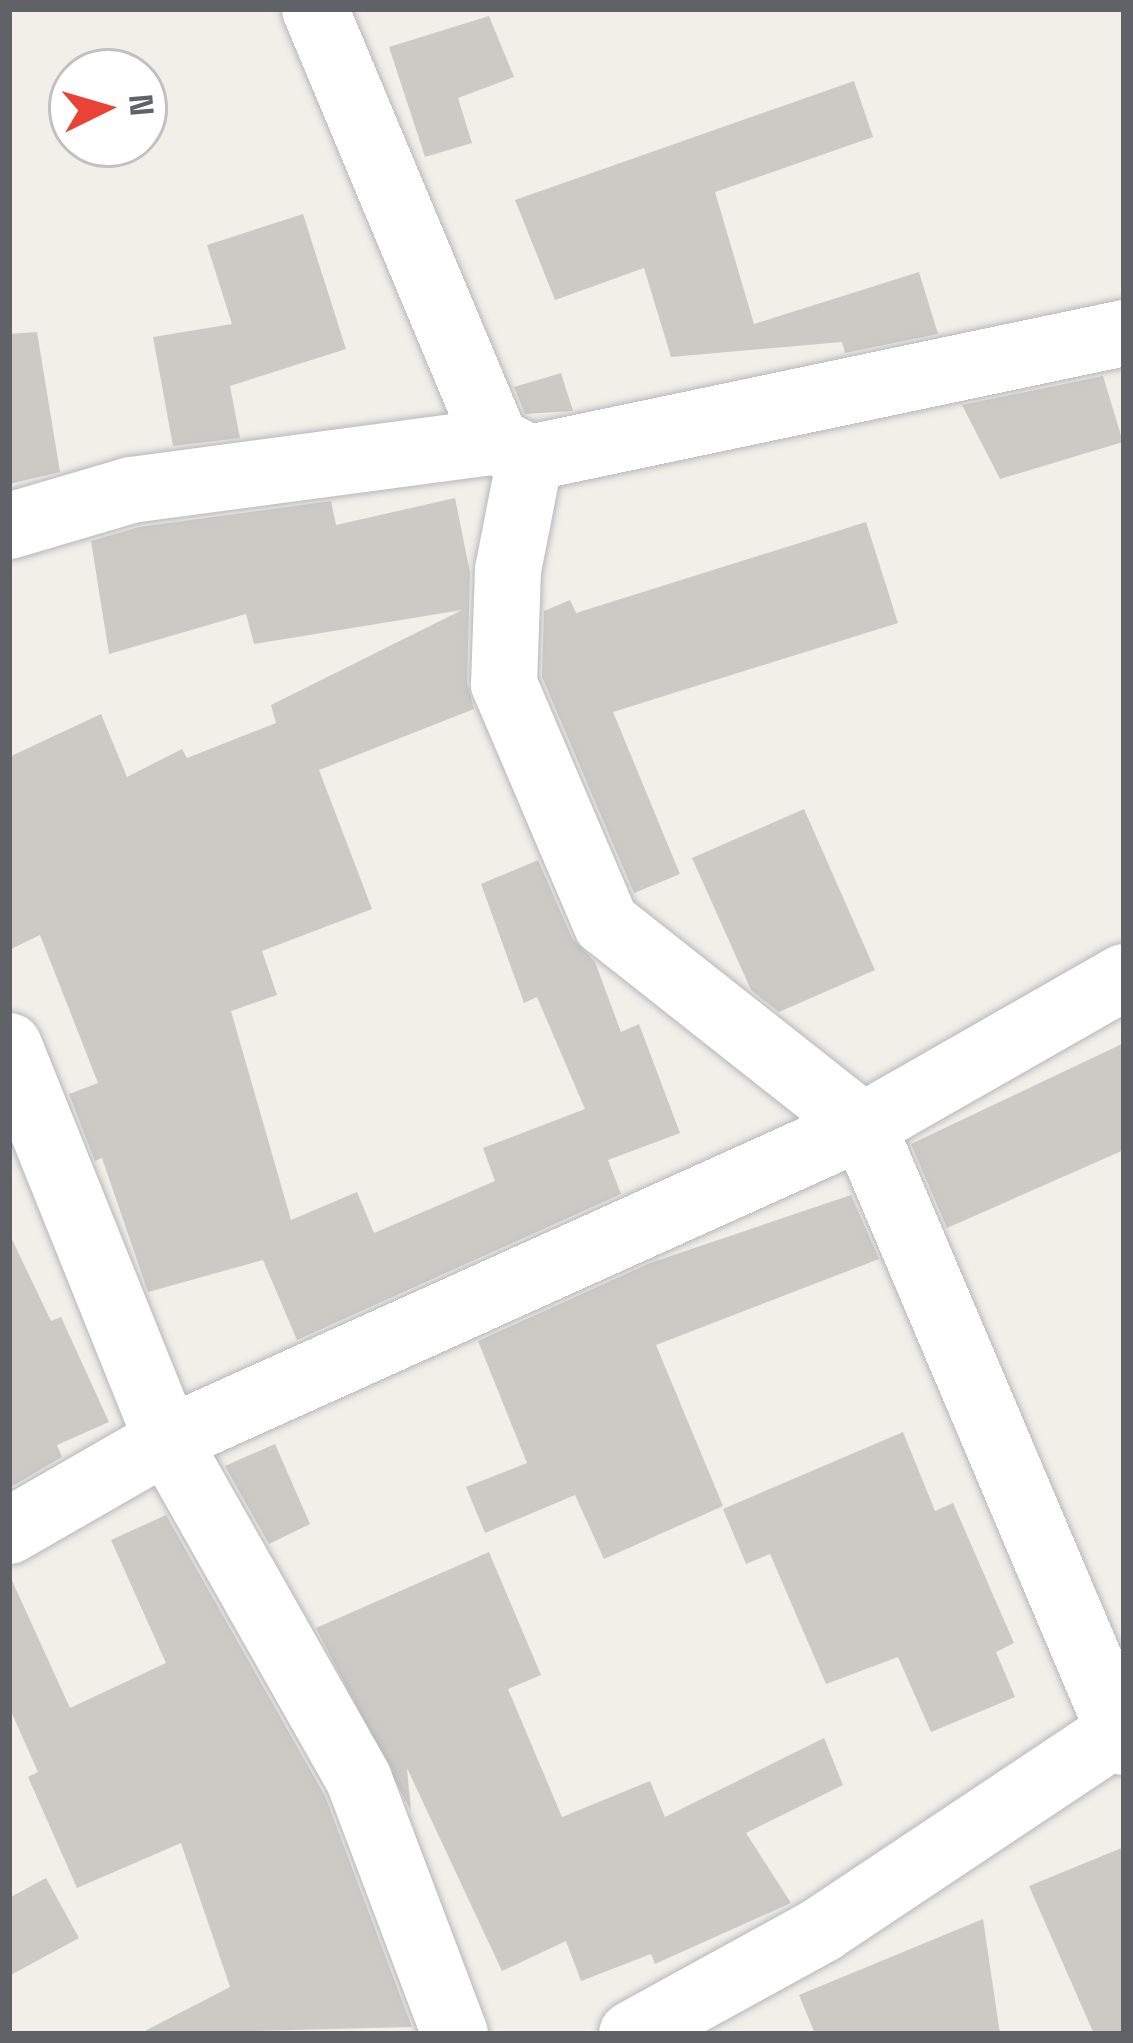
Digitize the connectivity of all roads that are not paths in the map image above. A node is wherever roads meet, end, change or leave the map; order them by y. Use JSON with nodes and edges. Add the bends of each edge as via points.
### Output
{"nodes":[{"id":1,"x":315,"y":9,"type":"edge"},
{"id":2,"x":1124,"y":333,"type":"edge"},
{"id":3,"x":513,"y":450,"type":"junction"},
{"id":4,"x":9,"y":526,"type":"edge"},
{"id":5,"x":1124,"y":977,"type":"edge"},
{"id":6,"x":9,"y":1046,"type":"edge"},
{"id":7,"x":863,"y":1126,"type":"junction"},
{"id":8,"x":166,"y":1440,"type":"junction"},
{"id":9,"x":9,"y":1531,"type":"edge"},
{"id":10,"x":1122,"y":1734,"type":"edge"},
{"id":11,"x":455,"y":2034,"type":"edge"},
{"id":12,"x":632,"y":2034,"type":"edge"}],
"edges":[{"from":1,"to":3,"type":"street"},
{"from":2,"to":3,"type":"street"},
{"from":3,"to":4,"type":"street","via":[[131,490]]},
{"from":3,"to":7,"type":"street","via":[[504,684],[606,923]]},
{"from":5,"to":7,"type":"street"},
{"from":6,"to":8,"type":"street"},
{"from":7,"to":8,"type":"street"},
{"from":7,"to":10,"type":"street"},
{"from":8,"to":9,"type":"street"},
{"from":8,"to":11,"type":"street","via":[[359,1780]]},
{"from":10,"to":12,"type":"street","via":[[821,1930]]}]}
